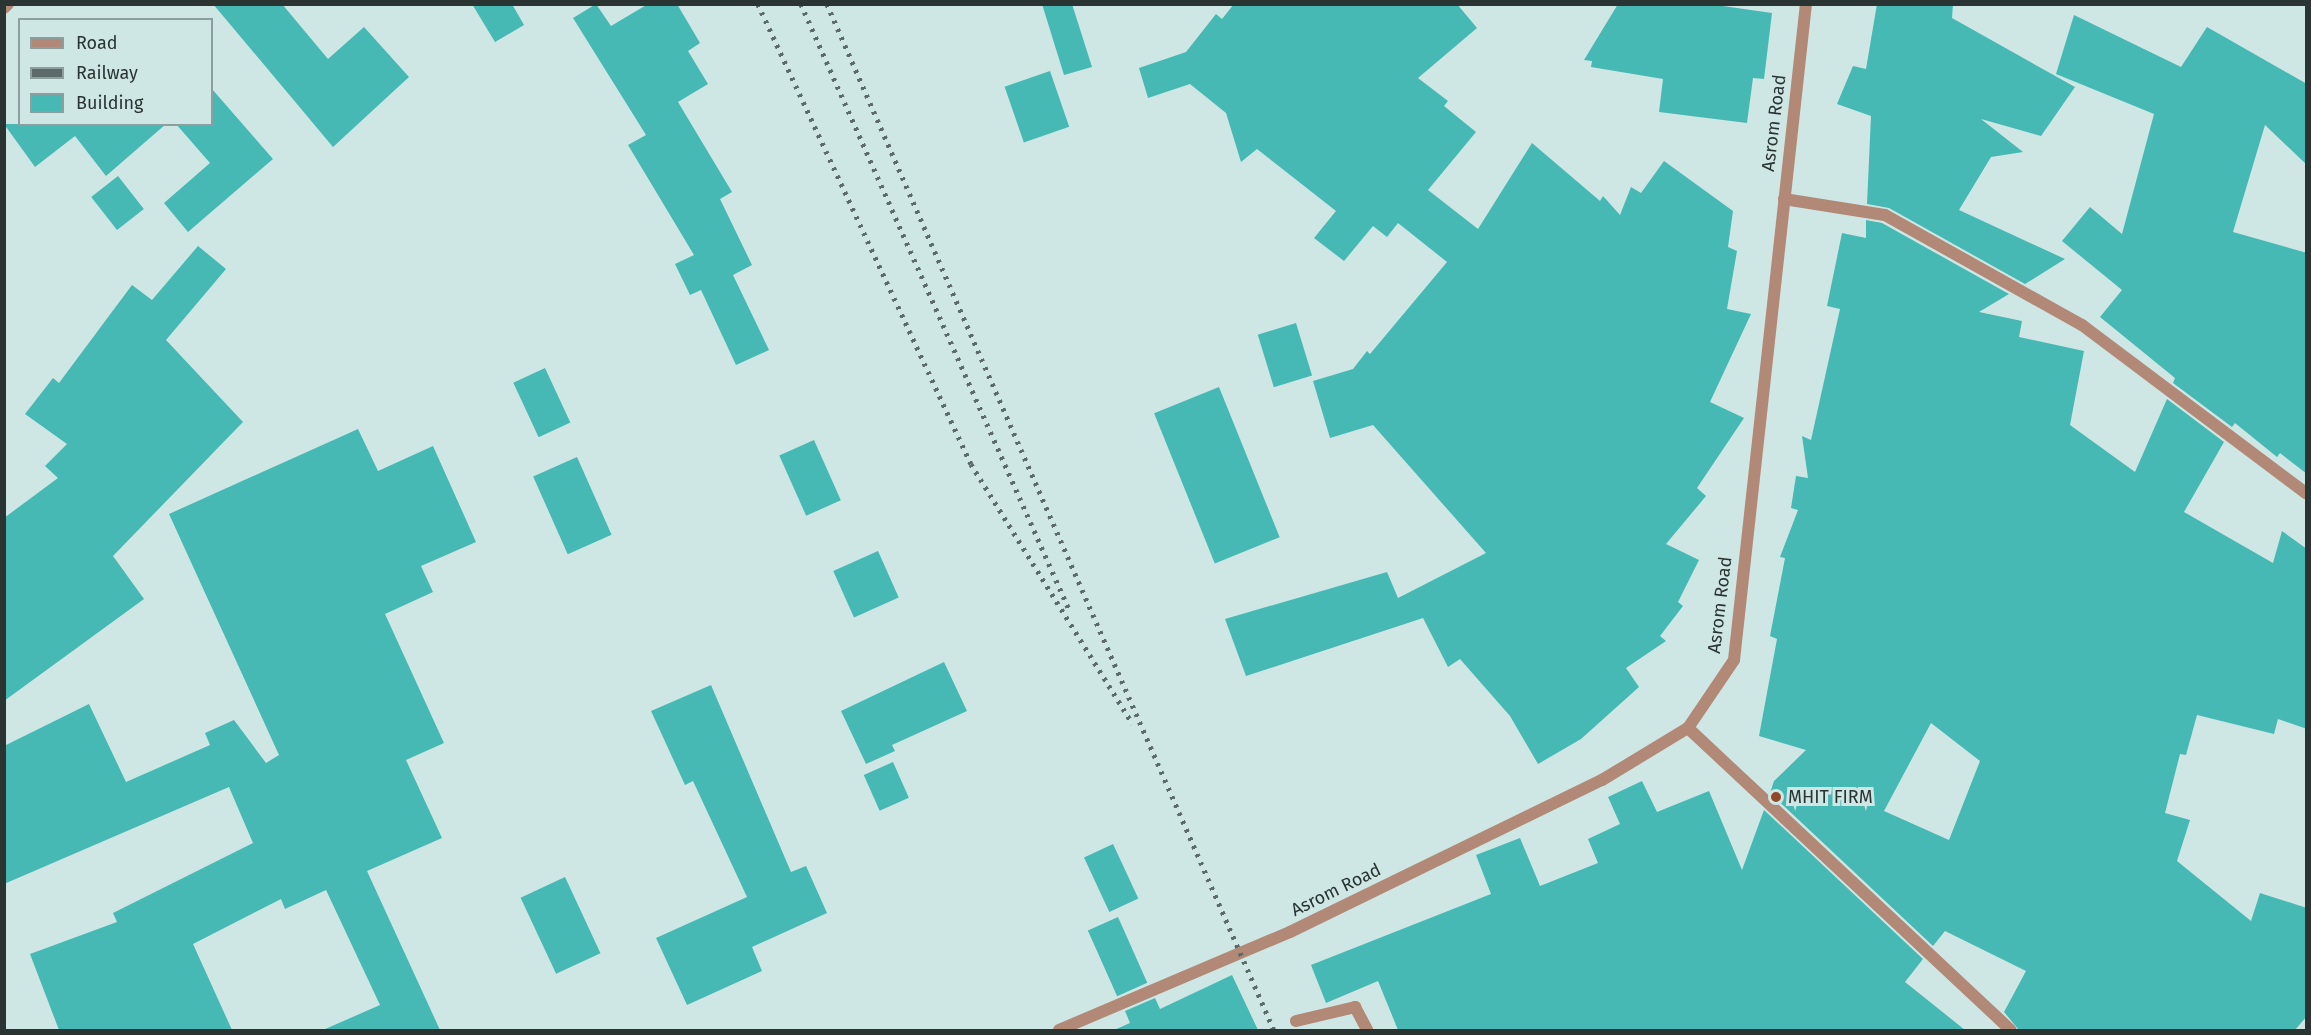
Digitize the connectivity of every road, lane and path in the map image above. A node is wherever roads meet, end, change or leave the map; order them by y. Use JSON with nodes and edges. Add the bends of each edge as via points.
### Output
{"nodes":[{"id":1,"x":8,"y":4,"type":"edge"},
{"id":2,"x":1806,"y":4,"type":"edge"},
{"id":3,"x":4,"y":8,"type":"edge"},
{"id":4,"x":1784,"y":199,"type":"junction"},
{"id":5,"x":2307,"y":493,"type":"edge"},
{"id":6,"x":1688,"y":729,"type":"junction"},
{"id":7,"x":1296,"y":1021,"type":"dead end"},
{"id":8,"x":1059,"y":1030,"type":"edge"},
{"id":9,"x":1367,"y":1030,"type":"edge"},
{"id":10,"x":2011,"y":1030,"type":"edge"}],
"edges":[{"from":1,"to":3,"type":"street"},
{"from":2,"to":4,"type":"street","name":"Asrom Road"},
{"from":4,"to":5,"type":"street","via":[[1885,215],[2082,325]]},
{"from":4,"to":6,"type":"street","name":"Asrom Road","via":[[1734,660]]},
{"from":6,"to":8,"type":"street","name":"Asrom Road","via":[[1602,780],[1267,942]]},
{"from":6,"to":10,"type":"street"},
{"from":7,"to":9,"type":"street","via":[[1355,1007]]}]}
